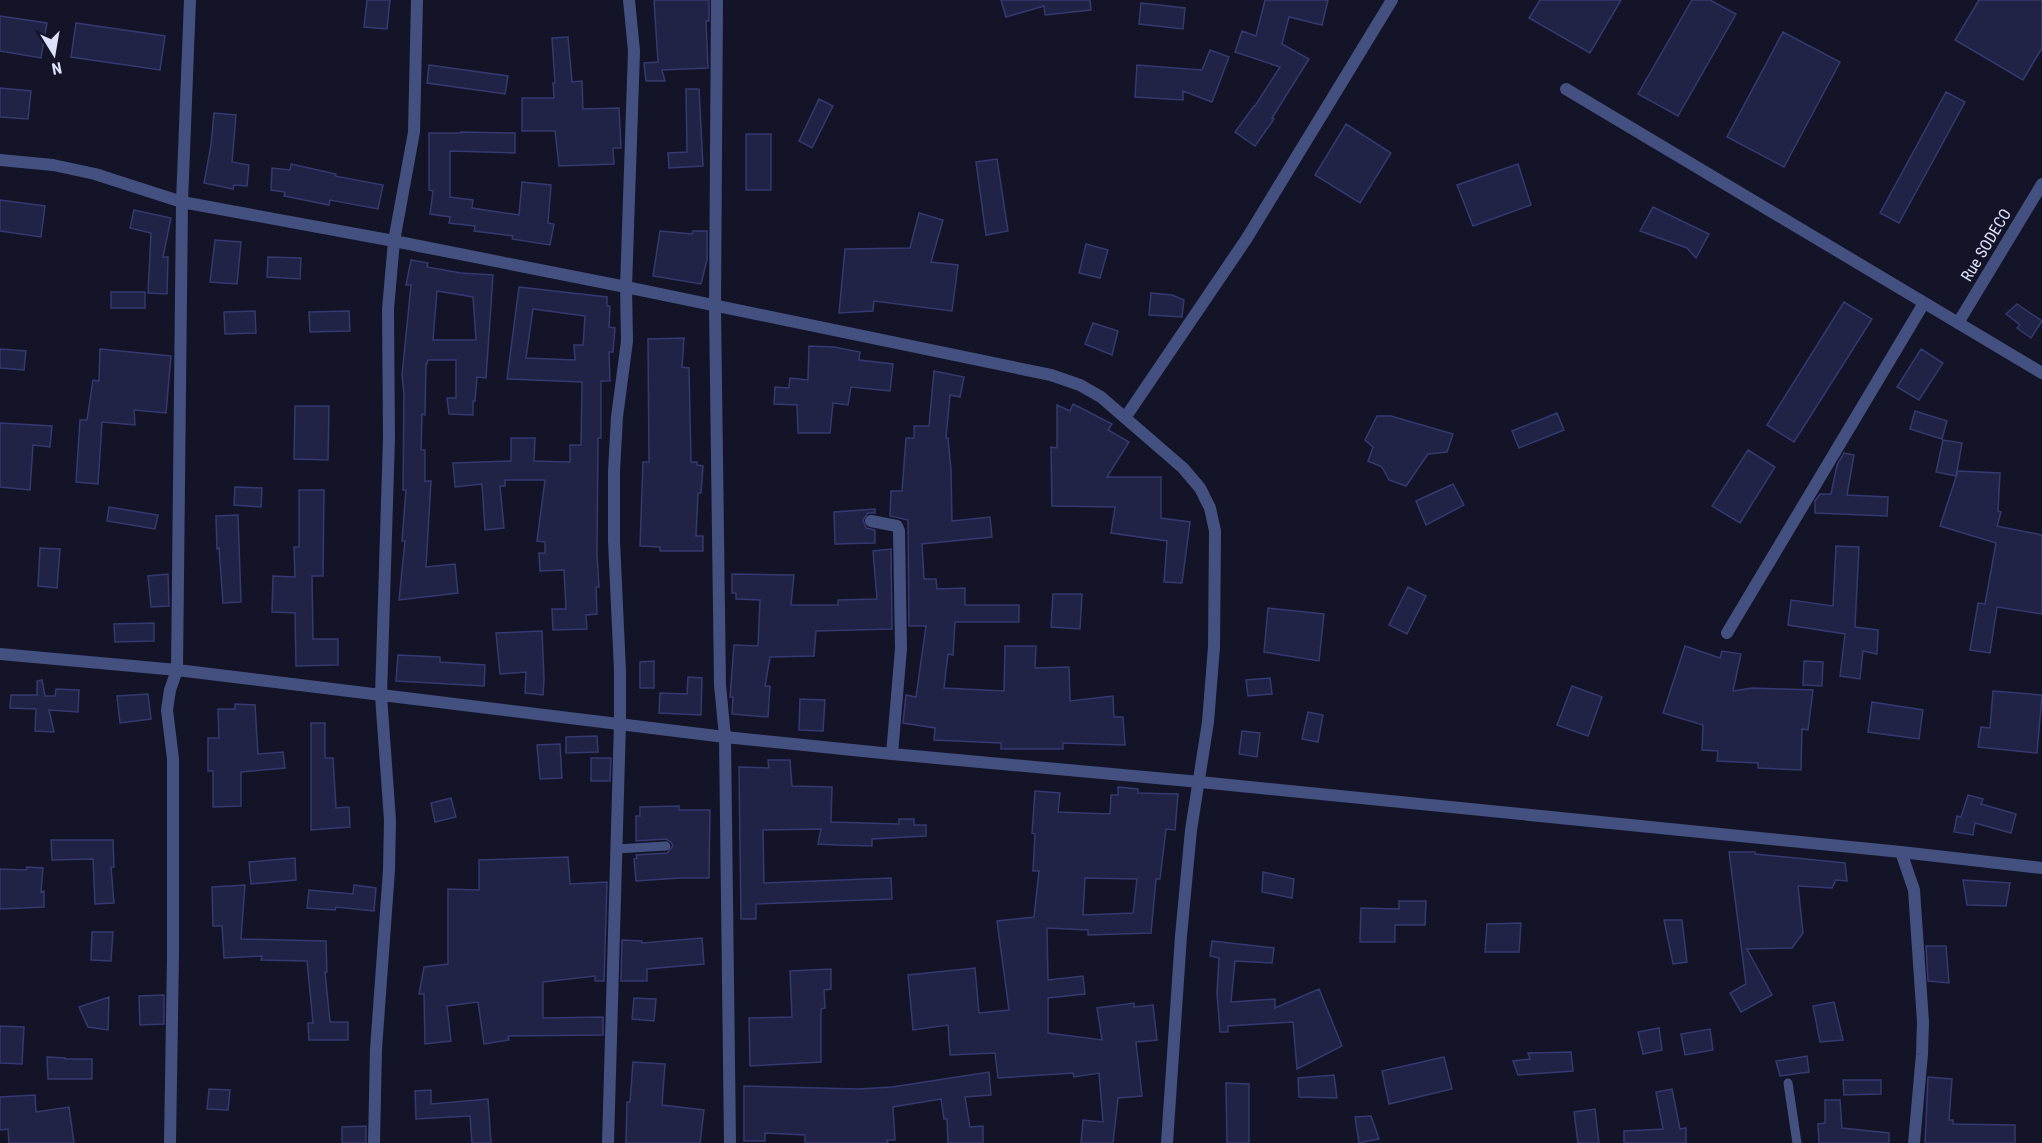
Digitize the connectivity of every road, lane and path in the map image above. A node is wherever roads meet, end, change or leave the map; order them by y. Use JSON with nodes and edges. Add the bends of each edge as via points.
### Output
{"nodes":[{"id":1,"x":190,"y":0,"type":"edge"},
{"id":2,"x":417,"y":0,"type":"edge"},
{"id":3,"x":629,"y":0,"type":"edge"},
{"id":4,"x":717,"y":0,"type":"edge"},
{"id":5,"x":1392,"y":0,"type":"edge"},
{"id":6,"x":1566,"y":89,"type":"dead end"},
{"id":7,"x":0,"y":160,"type":"edge"},
{"id":8,"x":2042,"y":184,"type":"edge"},
{"id":9,"x":182,"y":202,"type":"junction"},
{"id":10,"x":394,"y":241,"type":"junction"},
{"id":11,"x":626,"y":287,"type":"junction"},
{"id":12,"x":1924,"y":303,"type":"junction"},
{"id":13,"x":716,"y":307,"type":"junction"},
{"id":14,"x":1958,"y":323,"type":"junction"},
{"id":15,"x":2042,"y":373,"type":"edge"},
{"id":16,"x":1125,"y":418,"type":"junction"},
{"id":17,"x":871,"y":521,"type":"dead end"},
{"id":18,"x":1727,"y":633,"type":"dead end"},
{"id":19,"x":0,"y":654,"type":"edge"},
{"id":20,"x":177,"y":670,"type":"junction"},
{"id":21,"x":381,"y":696,"type":"junction"},
{"id":22,"x":620,"y":723,"type":"junction"},
{"id":23,"x":725,"y":737,"type":"junction"},
{"id":24,"x":892,"y":754,"type":"junction"},
{"id":25,"x":1200,"y":782,"type":"junction"},
{"id":26,"x":666,"y":846,"type":"dead end"},
{"id":27,"x":616,"y":849,"type":"junction"},
{"id":28,"x":1901,"y":852,"type":"junction"},
{"id":29,"x":2042,"y":868,"type":"edge"},
{"id":30,"x":1788,"y":1083,"type":"dead end"},
{"id":31,"x":170,"y":1143,"type":"edge"},
{"id":32,"x":374,"y":1143,"type":"edge"},
{"id":33,"x":608,"y":1143,"type":"edge"},
{"id":34,"x":730,"y":1143,"type":"edge"},
{"id":35,"x":1167,"y":1143,"type":"edge"},
{"id":36,"x":1797,"y":1143,"type":"edge"},
{"id":37,"x":1914,"y":1143,"type":"edge"}],
"edges":[{"from":1,"to":9,"type":"street"},
{"from":2,"to":10,"type":"street","via":[[414,132]]},
{"from":3,"to":11,"type":"street","via":[[634,51]]},
{"from":4,"to":13,"type":"street"},
{"from":5,"to":16,"type":"street","via":[[1247,238]]},
{"from":6,"to":12,"type":"street"},
{"from":7,"to":9,"type":"street","via":[[94,174]]},
{"from":8,"to":14,"type":"street","name":"Rue SODECO"},
{"from":9,"to":10,"type":"street"},
{"from":9,"to":20,"type":"street"},
{"from":10,"to":11,"type":"street"},
{"from":10,"to":21,"type":"street","via":[[388,309],[389,438]]},
{"from":11,"to":13,"type":"street"},
{"from":11,"to":22,"type":"street","via":[[627,341],[614,482]]},
{"from":12,"to":14,"type":"street"},
{"from":12,"to":18,"type":"street"},
{"from":13,"to":16,"type":"street","via":[[1051,375],[1101,397]]},
{"from":13,"to":23,"type":"street","via":[[720,685]]},
{"from":14,"to":15,"type":"street"},
{"from":16,"to":25,"type":"street","via":[[1183,468],[1200,488],[1215,531],[1214,647]]},
{"from":17,"to":24,"type":"street","via":[[893,524],[899,531],[901,649]]},
{"from":19,"to":20,"type":"street"},
{"from":20,"to":21,"type":"street"},
{"from":20,"to":31,"type":"street","via":[[167,710],[173,759]]},
{"from":21,"to":22,"type":"street"},
{"from":21,"to":32,"type":"street","via":[[390,820]]},
{"from":22,"to":23,"type":"street"},
{"from":22,"to":27,"type":"street"},
{"from":23,"to":24,"type":"street"},
{"from":23,"to":34,"type":"street"},
{"from":24,"to":25,"type":"street"},
{"from":25,"to":28,"type":"street"},
{"from":25,"to":35,"type":"street","via":[[1182,924]]},
{"from":26,"to":27,"type":"lane"},
{"from":27,"to":33,"type":"street"},
{"from":28,"to":29,"type":"street"},
{"from":28,"to":37,"type":"street","via":[[1914,890],[1923,1022]]},
{"from":30,"to":36,"type":"lane"}]}
